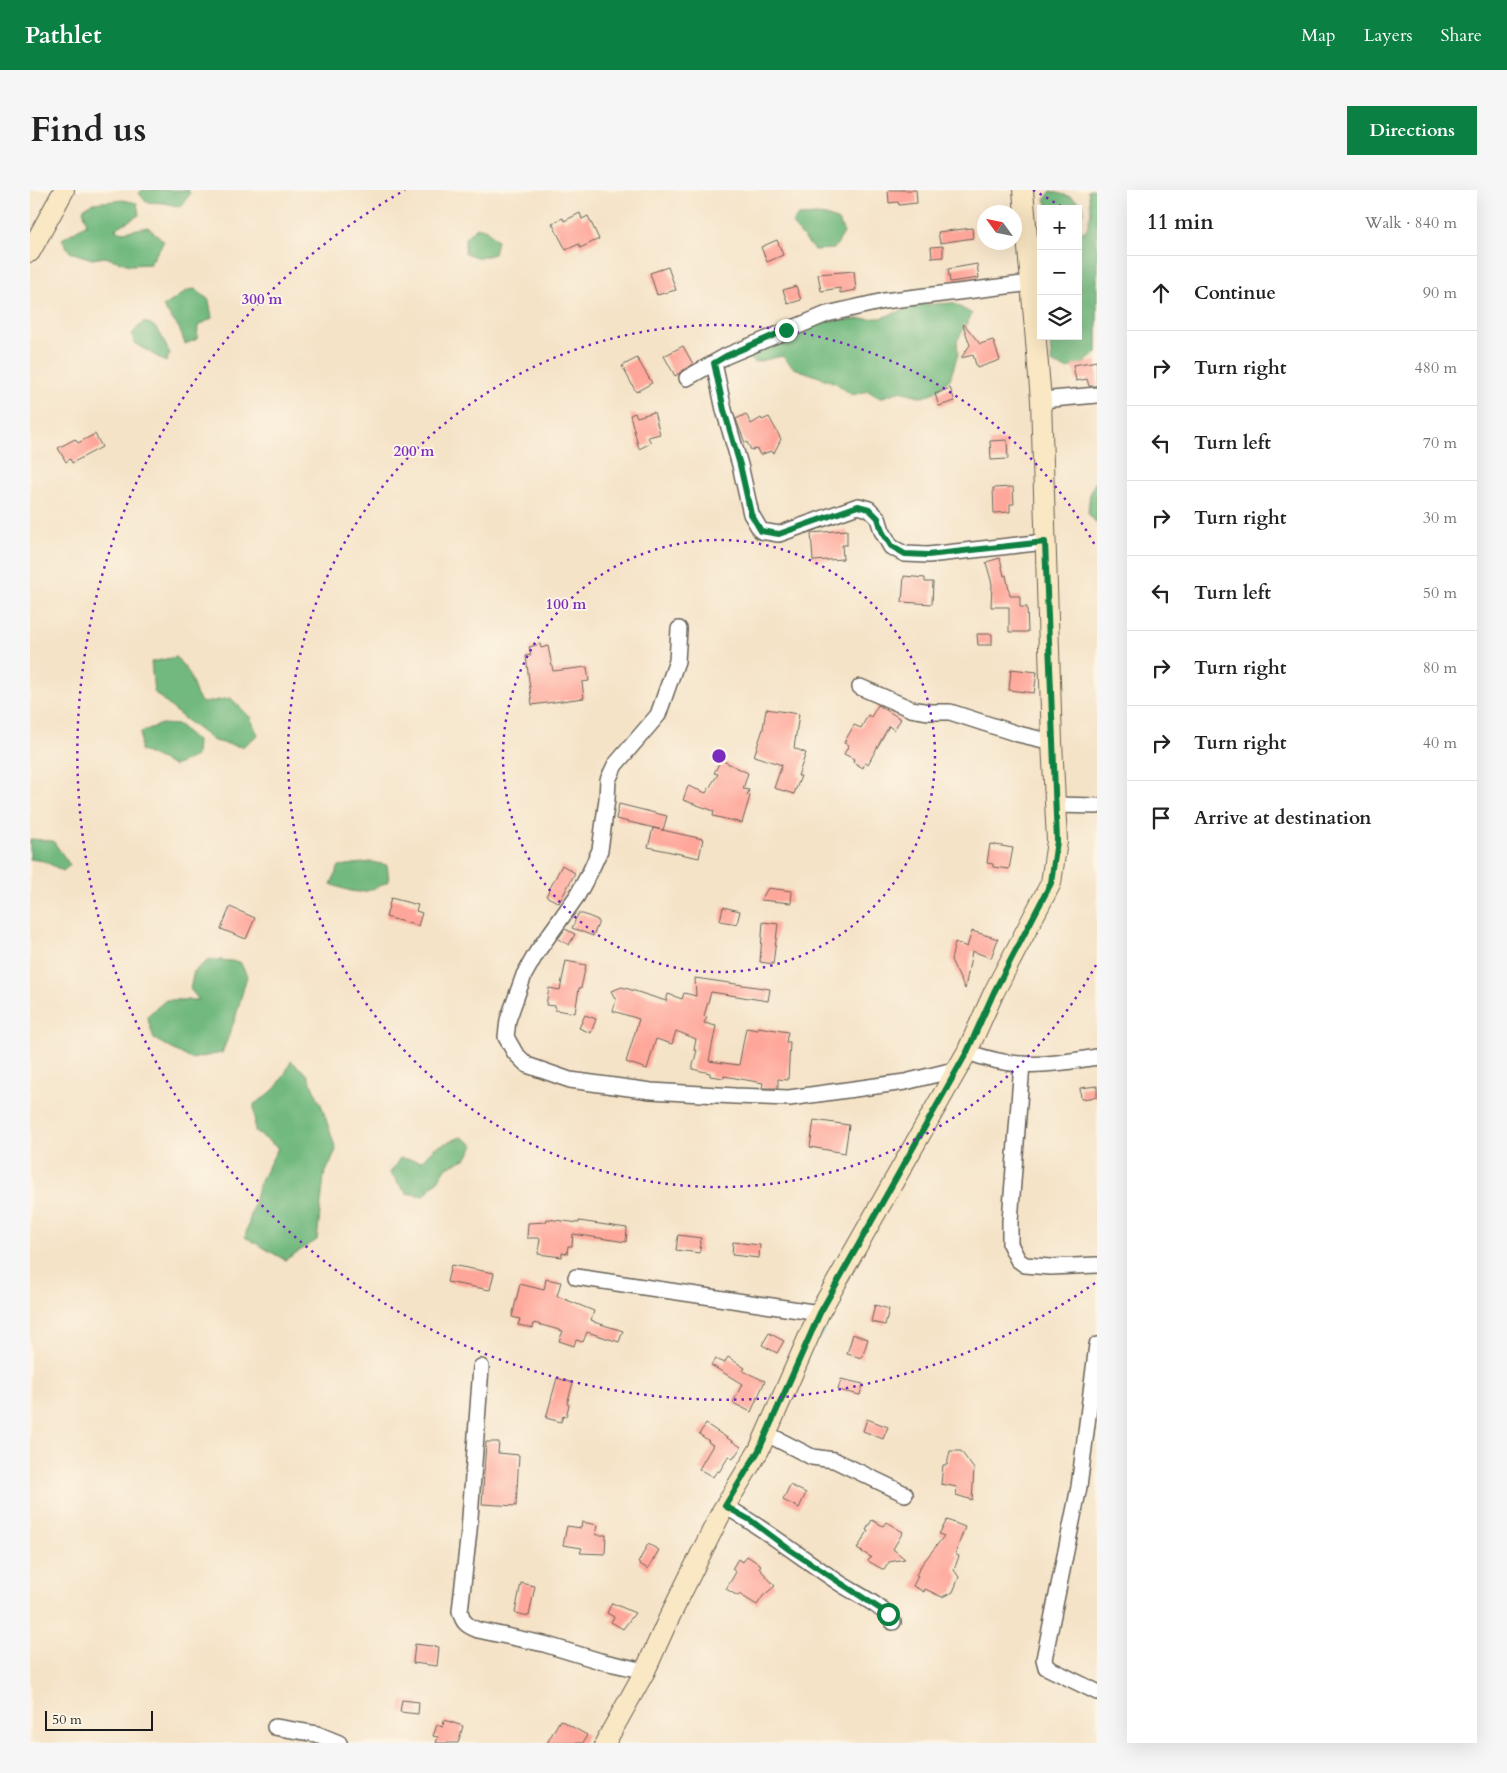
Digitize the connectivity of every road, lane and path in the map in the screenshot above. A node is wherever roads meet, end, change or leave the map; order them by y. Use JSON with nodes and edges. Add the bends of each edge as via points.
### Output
{"nodes":[{"id":1,"x":64,"y":190,"type":"edge"},
{"id":2,"x":1023,"y":190,"type":"edge"},
{"id":3,"x":30,"y":252,"type":"edge"},
{"id":4,"x":1031,"y":283,"type":"junction"},
{"id":5,"x":714,"y":363,"type":"junction"},
{"id":6,"x":687,"y":378,"type":"dead end"},
{"id":7,"x":1097,"y":394,"type":"edge"},
{"id":8,"x":1041,"y":400,"type":"junction"},
{"id":9,"x":1045,"y":542,"type":"junction"},
{"id":10,"x":679,"y":628,"type":"dead end"},
{"id":11,"x":860,"y":687,"type":"dead end"},
{"id":12,"x":1052,"y":742,"type":"junction"},
{"id":13,"x":1056,"y":804,"type":"junction"},
{"id":14,"x":1097,"y":806,"type":"edge"},
{"id":15,"x":1097,"y":1056,"type":"edge"},
{"id":16,"x":962,"y":1060,"type":"junction"},
{"id":17,"x":1022,"y":1064,"type":"junction"},
{"id":18,"x":1097,"y":1266,"type":"edge"},
{"id":19,"x":576,"y":1277,"type":"dead end"},
{"id":20,"x":820,"y":1313,"type":"junction"},
{"id":21,"x":1097,"y":1345,"type":"edge"},
{"id":22,"x":481,"y":1367,"type":"dead end"},
{"id":23,"x":767,"y":1434,"type":"junction"},
{"id":24,"x":905,"y":1494,"type":"dead end"},
{"id":25,"x":725,"y":1506,"type":"junction"},
{"id":26,"x":894,"y":1622,"type":"dead end"},
{"id":27,"x":645,"y":1670,"type":"junction"},
{"id":28,"x":1097,"y":1692,"type":"edge"},
{"id":29,"x":275,"y":1727,"type":"dead end"},
{"id":30,"x":339,"y":1743,"type":"edge"},
{"id":31,"x":605,"y":1743,"type":"edge"}],
"edges":[{"from":1,"to":3,"type":"street"},
{"from":2,"to":4,"type":"street"},
{"from":4,"to":5,"type":"street","via":[[884,301],[827,314]]},
{"from":4,"to":8,"type":"street"},
{"from":5,"to":6,"type":"street"},
{"from":5,"to":9,"type":"street","via":[[751,514],[761,531],[779,534],[858,506],[869,509],[878,518],[891,546],[905,554],[928,555]]},
{"from":7,"to":8,"type":"street"},
{"from":8,"to":9,"type":"street"},
{"from":9,"to":12,"type":"street"},
{"from":10,"to":16,"type":"street","via":[[676,661],[658,714],[616,764],[608,780],[600,850],[577,896],[524,975],[508,1020],[506,1037],[515,1053],[528,1065],[570,1080],[651,1091],[789,1098],[905,1082]]},
{"from":11,"to":12,"type":"street","via":[[911,709],[950,712]]},
{"from":12,"to":13,"type":"street"},
{"from":13,"to":14,"type":"street"},
{"from":13,"to":16,"type":"street","via":[[1057,841],[1051,883]]},
{"from":15,"to":17,"type":"street"},
{"from":16,"to":17,"type":"street"},
{"from":16,"to":20,"type":"street"},
{"from":17,"to":18,"type":"street","via":[[1010,1244],[1018,1260],[1026,1265]]},
{"from":19,"to":20,"type":"street"},
{"from":20,"to":23,"type":"street"},
{"from":21,"to":28,"type":"street","via":[[1080,1487],[1044,1659],[1046,1667]]},
{"from":22,"to":27,"type":"street","via":[[460,1611],[462,1621],[478,1630]]},
{"from":23,"to":24,"type":"street","via":[[812,1457],[834,1460]]},
{"from":23,"to":25,"type":"street"},
{"from":25,"to":26,"type":"street","via":[[888,1614]]},
{"from":25,"to":27,"type":"street"},
{"from":27,"to":31,"type":"street"},
{"from":29,"to":30,"type":"street","via":[[317,1734]]}]}
